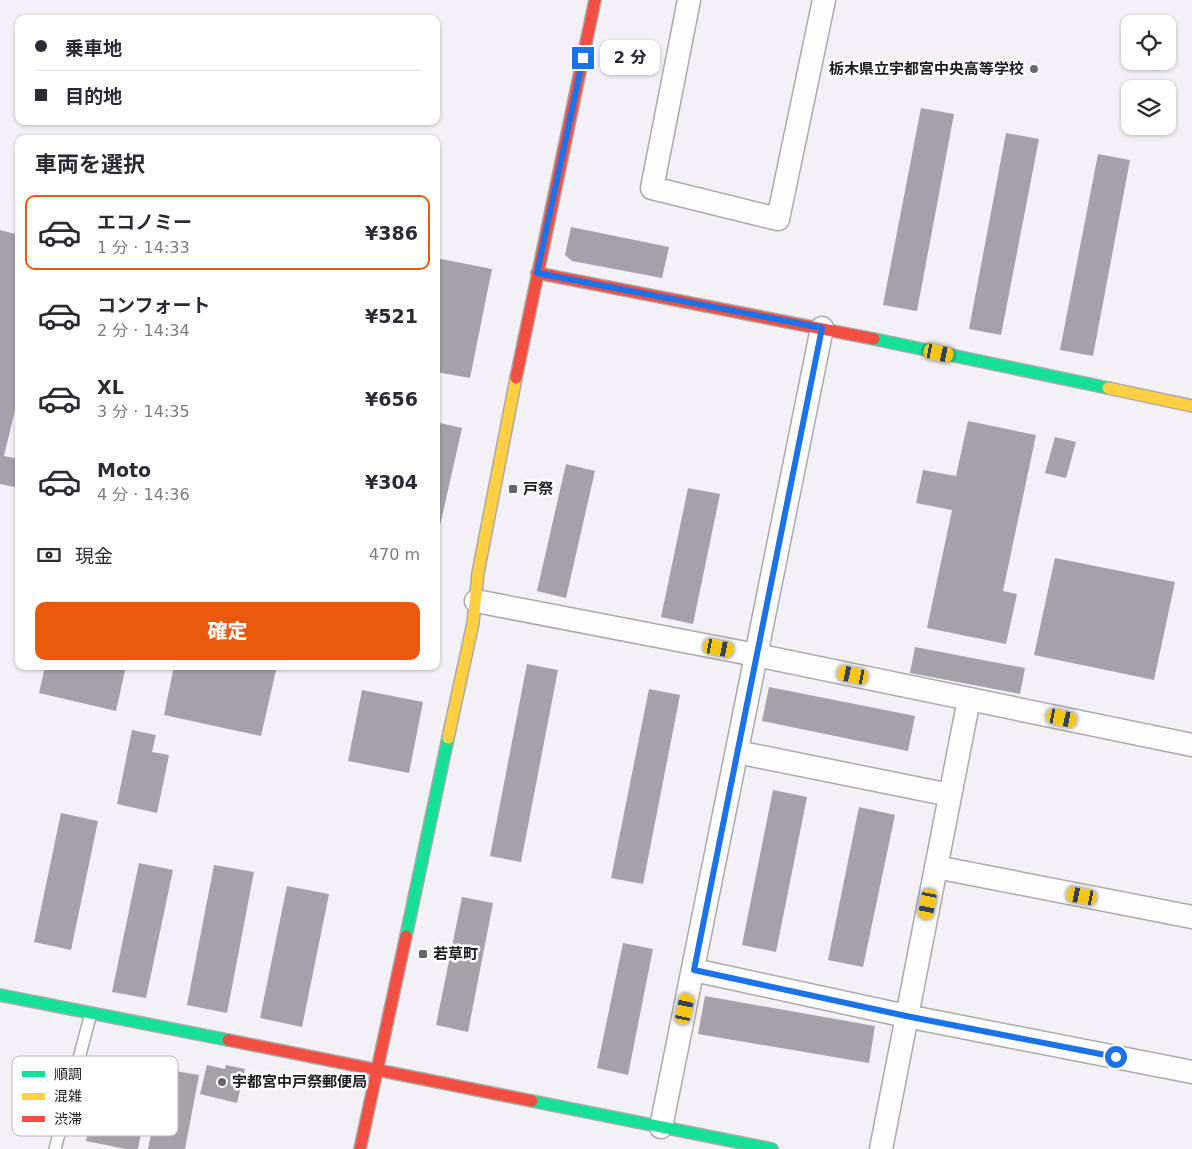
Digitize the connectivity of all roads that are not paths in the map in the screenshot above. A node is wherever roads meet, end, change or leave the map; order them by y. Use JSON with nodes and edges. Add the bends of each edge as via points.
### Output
{"nodes":[{"id":1,"x":596,"y":0,"type":"edge"},
{"id":2,"x":689,"y":0,"type":"edge"},
{"id":3,"x":824,"y":0,"type":"edge"},
{"id":4,"x":537,"y":273,"type":"junction"},
{"id":5,"x":822,"y":328,"type":"junction"},
{"id":6,"x":1192,"y":406,"type":"edge"},
{"id":7,"x":476,"y":600,"type":"junction"},
{"id":8,"x":756,"y":655,"type":"junction"},
{"id":9,"x":969,"y":699,"type":"junction"},
{"id":10,"x":1192,"y":746,"type":"edge"},
{"id":11,"x":737,"y":752,"type":"junction"},
{"id":12,"x":950,"y":795,"type":"junction"},
{"id":13,"x":936,"y":868,"type":"junction"},
{"id":14,"x":1192,"y":917,"type":"edge"},
{"id":15,"x":694,"y":970,"type":"junction"},
{"id":16,"x":0,"y":995,"type":"edge"},
{"id":17,"x":91,"y":1013,"type":"junction"},
{"id":18,"x":906,"y":1016,"type":"junction"},
{"id":19,"x":80,"y":1056,"type":"edge"},
{"id":20,"x":377,"y":1071,"type":"junction"},
{"id":21,"x":1192,"y":1072,"type":"edge"},
{"id":22,"x":661,"y":1126,"type":"junction"},
{"id":23,"x":58,"y":1136,"type":"edge"},
{"id":24,"x":55,"y":1149,"type":"edge"},
{"id":25,"x":360,"y":1149,"type":"edge"},
{"id":26,"x":772,"y":1149,"type":"edge"},
{"id":27,"x":881,"y":1149,"type":"edge"}],
"edges":[{"from":1,"to":4,"type":"street"},
{"from":2,"to":3,"type":"street","via":[[652,188],[778,219]]},
{"from":4,"to":5,"type":"street"},
{"from":4,"to":7,"type":"street","via":[[478,573]]},
{"from":5,"to":6,"type":"street"},
{"from":5,"to":8,"type":"street"},
{"from":7,"to":8,"type":"street"},
{"from":7,"to":20,"type":"street"},
{"from":8,"to":9,"type":"street"},
{"from":8,"to":11,"type":"street"},
{"from":9,"to":10,"type":"street"},
{"from":9,"to":12,"type":"street"},
{"from":11,"to":12,"type":"street"},
{"from":11,"to":15,"type":"street"},
{"from":12,"to":13,"type":"street"},
{"from":13,"to":14,"type":"street"},
{"from":13,"to":18,"type":"street"},
{"from":15,"to":18,"type":"street"},
{"from":15,"to":22,"type":"street"},
{"from":16,"to":17,"type":"street"},
{"from":17,"to":19,"type":"lane"},
{"from":17,"to":20,"type":"street"},
{"from":18,"to":21,"type":"street"},
{"from":18,"to":27,"type":"street"},
{"from":20,"to":22,"type":"street"},
{"from":20,"to":25,"type":"street"},
{"from":22,"to":26,"type":"street"},
{"from":23,"to":24,"type":"lane"}]}
